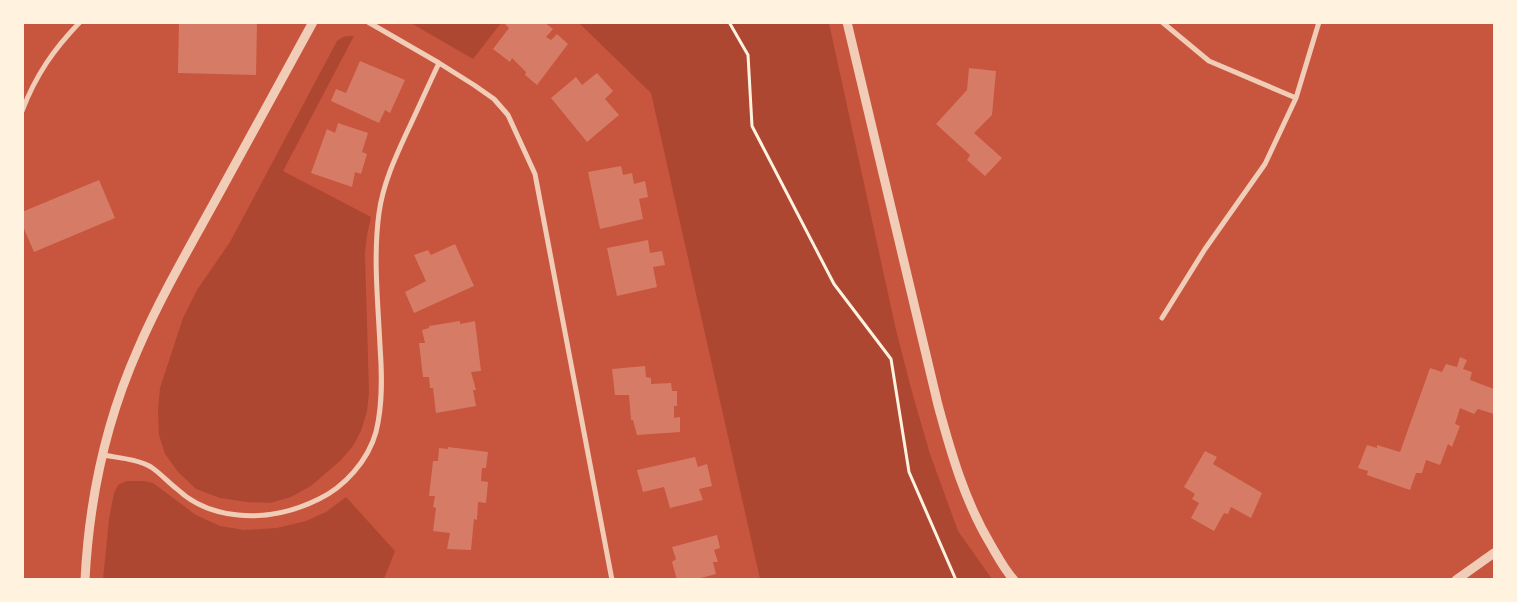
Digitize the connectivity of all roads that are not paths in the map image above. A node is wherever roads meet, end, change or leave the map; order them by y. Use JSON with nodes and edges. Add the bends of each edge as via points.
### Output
{"nodes":[{"id":1,"x":80,"y":22,"type":"edge"},
{"id":2,"x":313,"y":22,"type":"edge"},
{"id":3,"x":368,"y":22,"type":"edge"},
{"id":4,"x":847,"y":22,"type":"edge"},
{"id":5,"x":1162,"y":22,"type":"edge"},
{"id":6,"x":1319,"y":22,"type":"edge"},
{"id":7,"x":439,"y":63,"type":"junction"},
{"id":8,"x":1296,"y":98,"type":"junction"},
{"id":9,"x":22,"y":111,"type":"edge"},
{"id":10,"x":1162,"y":318,"type":"dead end"},
{"id":11,"x":103,"y":455,"type":"junction"},
{"id":12,"x":1494,"y":553,"type":"edge"},
{"id":13,"x":85,"y":580,"type":"edge"},
{"id":14,"x":612,"y":580,"type":"edge"},
{"id":15,"x":1014,"y":580,"type":"edge"},
{"id":16,"x":1456,"y":580,"type":"edge"}],
"edges":[{"from":1,"to":9,"type":"street","via":[[60,42],[45,64]]},
{"from":2,"to":11,"type":"street","via":[[166,290],[137,351]]},
{"from":3,"to":7,"type":"street"},
{"from":4,"to":15,"type":"street","via":[[950,447],[980,526]]},
{"from":5,"to":8,"type":"street","via":[[1209,61]]},
{"from":6,"to":8,"type":"street"},
{"from":7,"to":11,"type":"street","via":[[391,168],[379,211],[377,244],[382,376],[379,414],[376,433],[354,471],[340,486],[308,504],[274,515],[248,516],[222,513],[198,505],[150,467]]},
{"from":7,"to":14,"type":"street","via":[[494,99],[508,114],[535,174]]},
{"from":8,"to":10,"type":"street","via":[[1265,164],[1205,249]]},
{"from":11,"to":13,"type":"street","via":[[92,511]]},
{"from":12,"to":16,"type":"street"}]}
